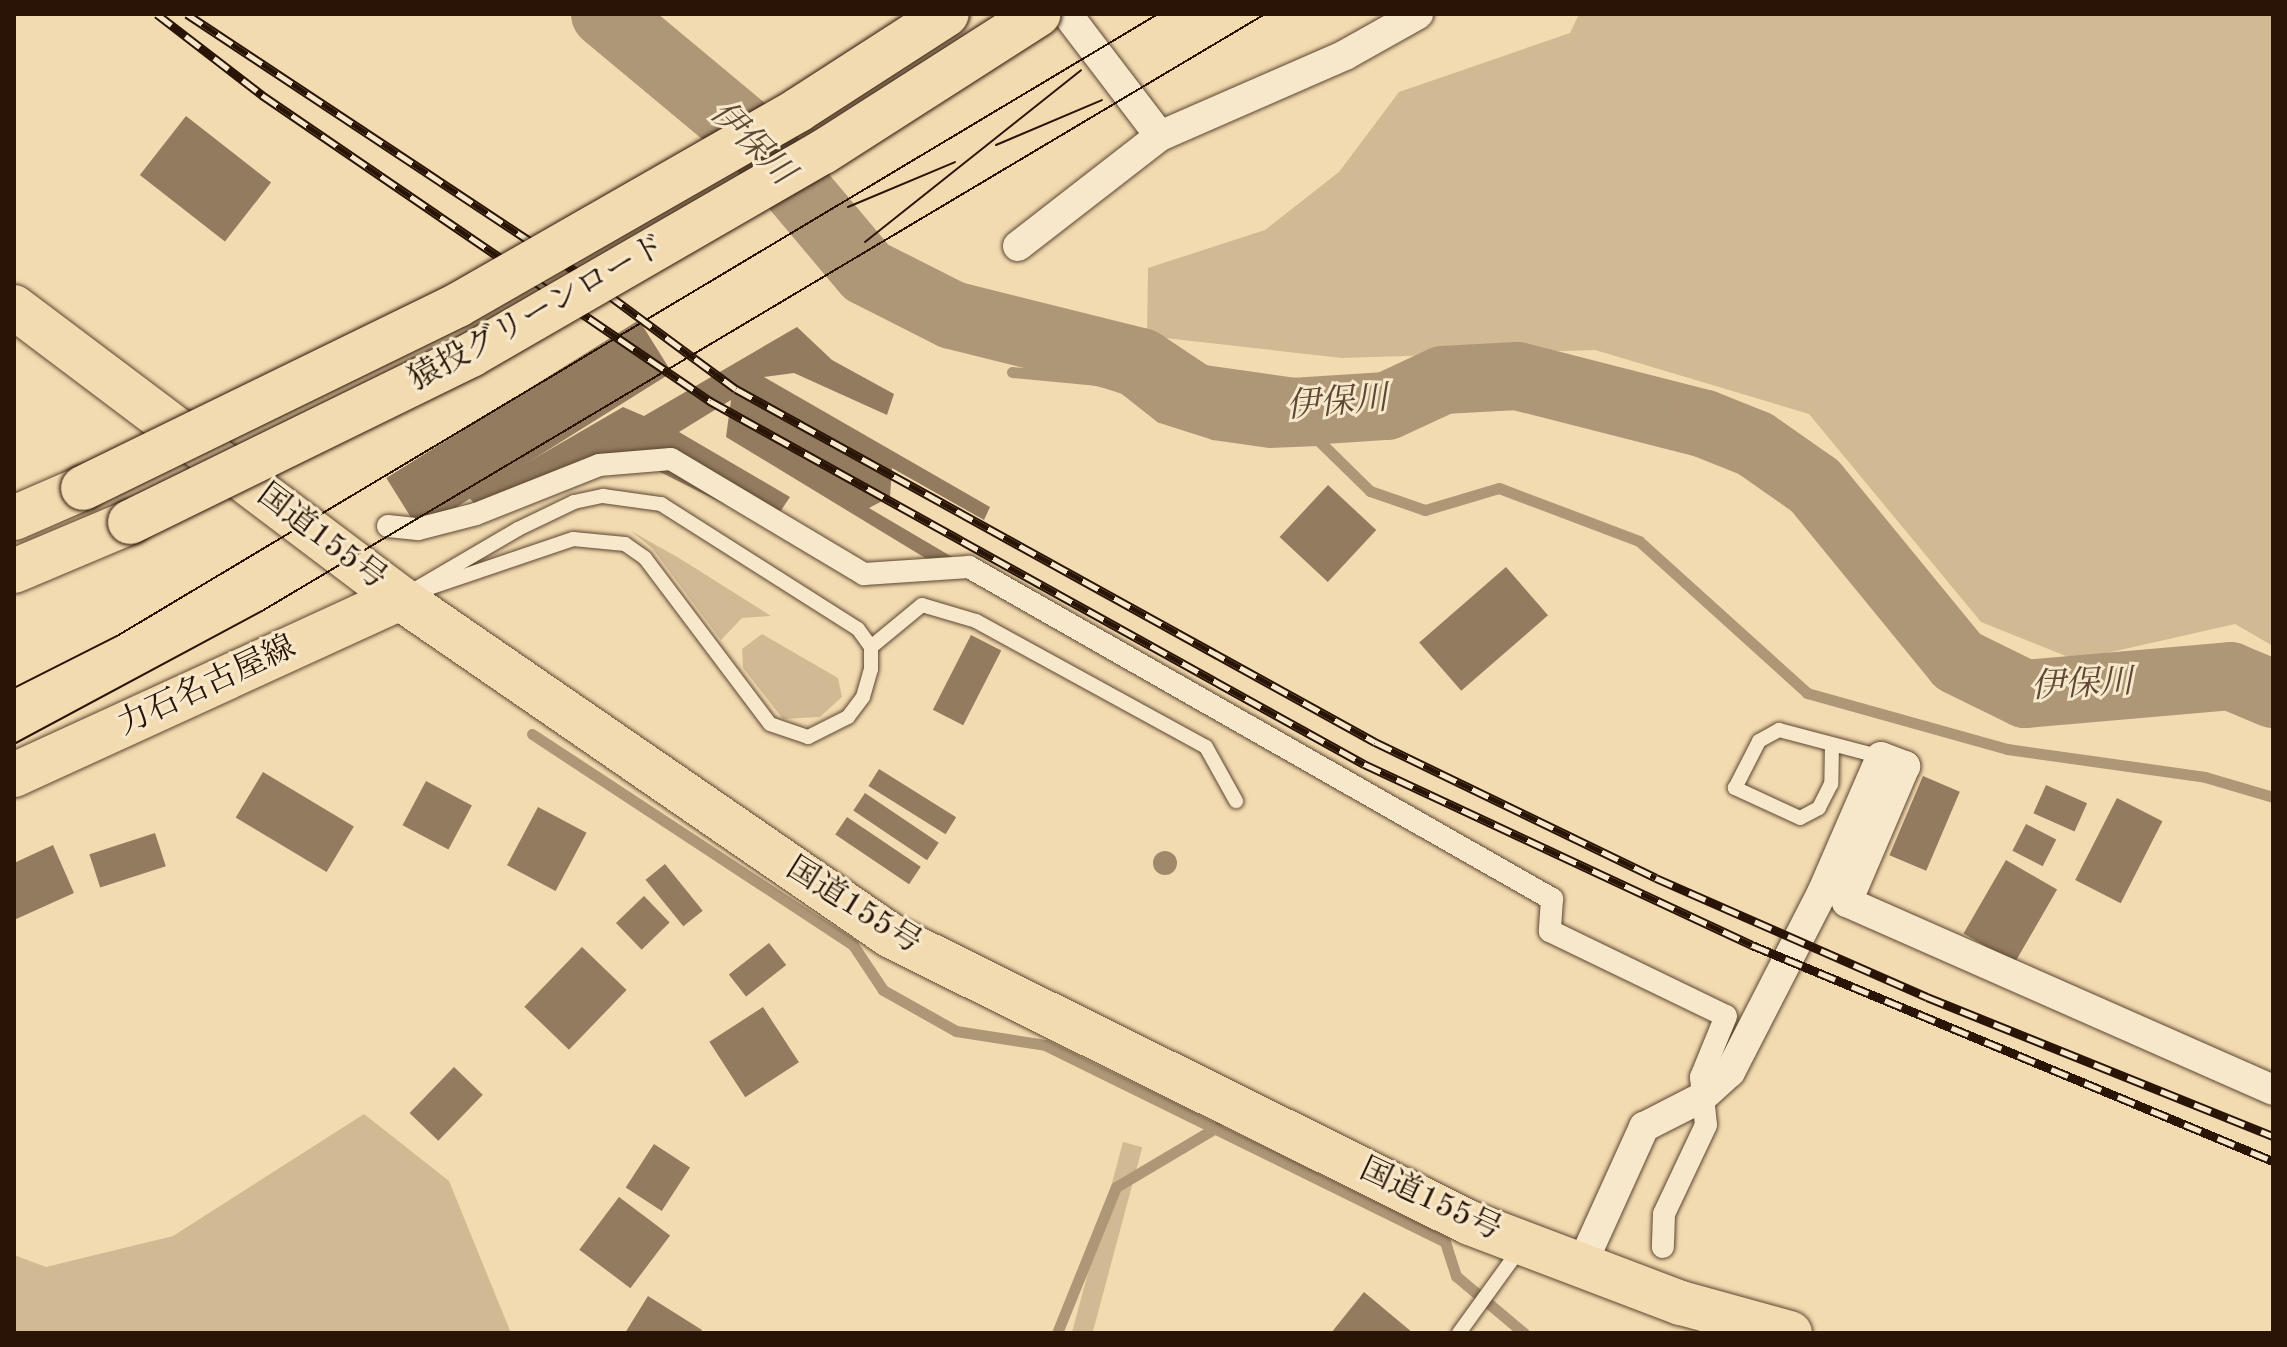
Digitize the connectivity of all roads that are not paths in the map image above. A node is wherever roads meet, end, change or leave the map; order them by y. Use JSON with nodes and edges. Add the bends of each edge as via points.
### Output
{"nodes":[{"id":1,"x":947,"y":14,"type":"edge"},
{"id":2,"x":1039,"y":14,"type":"edge"},
{"id":3,"x":1067,"y":14,"type":"edge"},
{"id":4,"x":1418,"y":14,"type":"edge"},
{"id":5,"x":1160,"y":136,"type":"junction"},
{"id":6,"x":1018,"y":246,"type":"dead end"},
{"id":7,"x":14,"y":307,"type":"edge"},
{"id":8,"x":14,"y":518,"type":"edge"},
{"id":9,"x":388,"y":526,"type":"dead end"},
{"id":10,"x":14,"y":573,"type":"edge"},
{"id":11,"x":400,"y":598,"type":"junction"},
{"id":12,"x":871,"y":647,"type":"junction"},
{"id":13,"x":1832,"y":745,"type":"junction"},
{"id":14,"x":1881,"y":757,"type":"junction"},
{"id":15,"x":14,"y":775,"type":"edge"},
{"id":16,"x":1236,"y":801,"type":"dead end"},
{"id":17,"x":2273,"y":1090,"type":"edge"},
{"id":18,"x":1701,"y":1098,"type":"junction"},
{"id":19,"x":1524,"y":1245,"type":"junction"},
{"id":20,"x":1663,"y":1247,"type":"dead end"},
{"id":21,"x":1581,"y":1266,"type":"junction"},
{"id":22,"x":1459,"y":1333,"type":"edge"},
{"id":23,"x":1790,"y":1333,"type":"edge"}],
"edges":[{"from":1,"to":8,"type":"main road","name":"猿投グリーンロード","bridge":true,"via":[[798,110],[458,305]]},
{"from":2,"to":10,"type":"main road","name":"猿投グリーンロード","bridge":true,"via":[[823,152],[471,355]]},
{"from":3,"to":5,"type":"street"},
{"from":4,"to":5,"type":"street","via":[[1345,55]]},
{"from":5,"to":6,"type":"street"},
{"from":7,"to":11,"type":"main road","name":"国道155号"},
{"from":9,"to":18,"type":"street","via":[[418,529],[476,514],[599,465],[671,459],[864,574],[969,567],[1552,899],[1550,931],[1726,1016],[1701,1077]]},
{"from":11,"to":12,"type":"lane","via":[[574,502],[633,496],[661,504],[839,614]]},
{"from":11,"to":12,"type":"lane","via":[[573,539],[625,544],[645,558],[770,724],[808,737],[829,731],[863,697]]},
{"from":11,"to":15,"type":"main road","name":"力石名古屋線"},
{"from":11,"to":19,"type":"main road","name":"国道155号","via":[[891,936]]},
{"from":12,"to":16,"type":"lane","via":[[922,605],[976,621],[1206,747]]},
{"from":13,"to":13,"type":"lane","via":[[1831,784],[1819,808],[1800,818],[1735,788],[1759,741],[1779,730]]},
{"from":13,"to":14,"type":"lane"},
{"from":14,"to":17,"type":"street","via":[[1905,766],[1847,902]]},
{"from":14,"to":18,"type":"street","via":[[1764,1012],[1730,1072]]},
{"from":18,"to":20,"type":"street","via":[[1706,1125],[1664,1214]]},
{"from":18,"to":21,"type":"street","via":[[1644,1127]]},
{"from":19,"to":21,"type":"main road","name":"国道155号"},
{"from":19,"to":22,"type":"lane"},
{"from":21,"to":23,"type":"main road","name":"国道155号","via":[[1681,1303]]}]}
